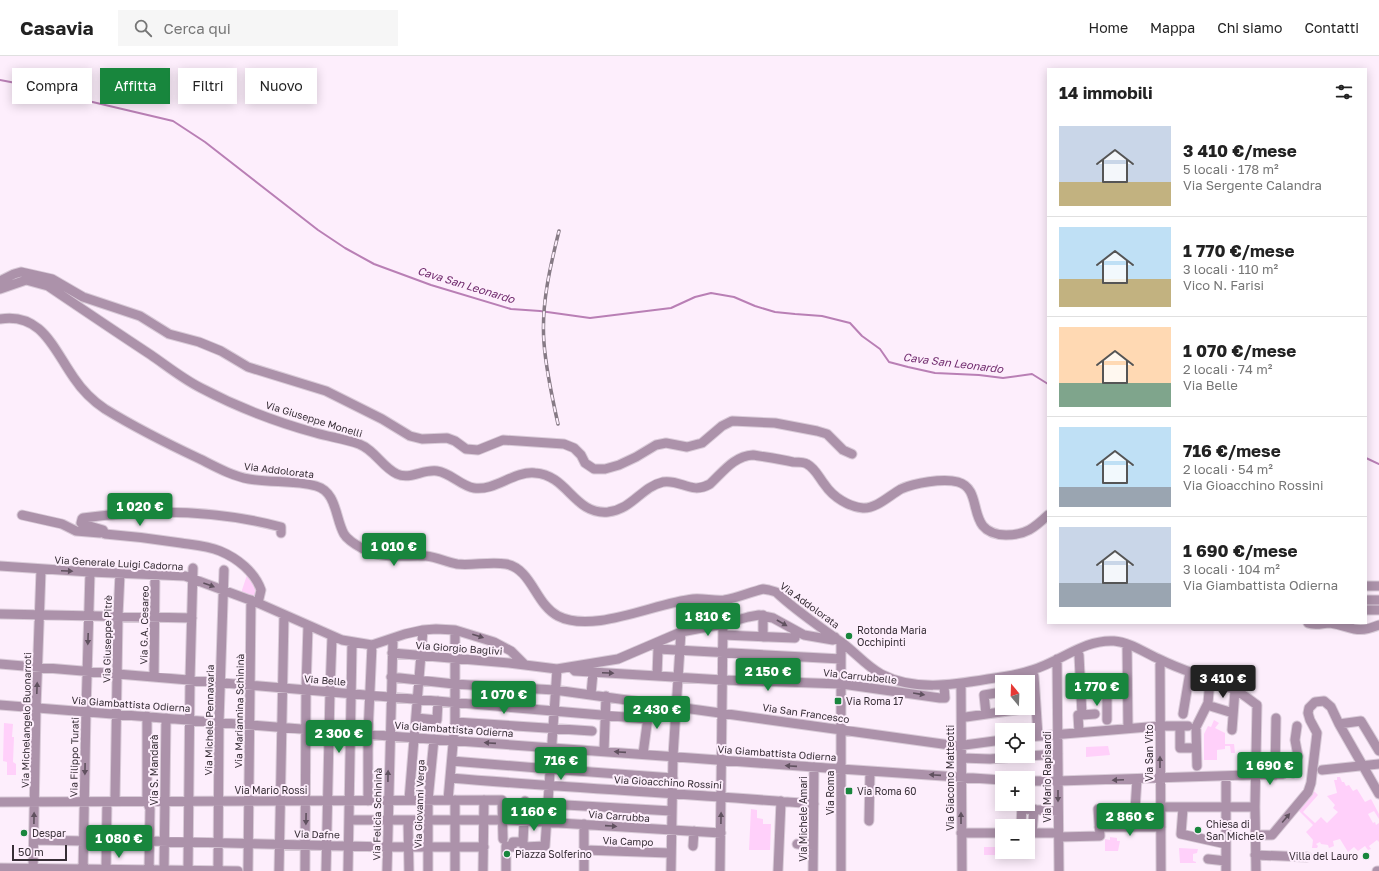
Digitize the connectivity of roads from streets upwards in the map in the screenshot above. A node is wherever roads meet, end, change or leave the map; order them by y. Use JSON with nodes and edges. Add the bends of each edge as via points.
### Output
{"nodes":[{"id":1,"x":0,"y":281,"type":"edge"},
{"id":2,"x":0,"y":289,"type":"edge"},
{"id":3,"x":0,"y":319,"type":"edge"},
{"id":4,"x":852,"y":454,"type":"dead end"},
{"id":5,"x":22,"y":515,"type":"dead end"},
{"id":6,"x":1047,"y":516,"type":"edge"},
{"id":7,"x":281,"y":533,"type":"dead end"},
{"id":8,"x":105,"y":534,"type":"junction"},
{"id":9,"x":0,"y":566,"type":"edge"},
{"id":10,"x":193,"y":568,"type":"dead end"},
{"id":11,"x":41,"y":570,"type":"junction"},
{"id":12,"x":224,"y":570,"type":"dead end"},
{"id":13,"x":90,"y":572,"type":"junction"},
{"id":14,"x":120,"y":573,"type":"junction"},
{"id":15,"x":155,"y":574,"type":"junction"},
{"id":16,"x":193,"y":579,"type":"junction"},
{"id":17,"x":1367,"y":586,"type":"edge"},
{"id":18,"x":1379,"y":586,"type":"edge"},
{"id":19,"x":223,"y":590,"type":"junction"},
{"id":20,"x":1367,"y":600,"type":"edge"},
{"id":21,"x":1379,"y":600,"type":"edge"},
{"id":22,"x":255,"y":601,"type":"junction"},
{"id":23,"x":1367,"y":610,"type":"edge"},
{"id":24,"x":1379,"y":610,"type":"edge"},
{"id":25,"x":0,"y":614,"type":"edge"},
{"id":26,"x":40,"y":614,"type":"junction"},
{"id":27,"x":88,"y":615,"type":"junction"},
{"id":28,"x":284,"y":615,"type":"junction"},
{"id":29,"x":764,"y":615,"type":"junction"},
{"id":30,"x":118,"y":616,"type":"junction"},
{"id":31,"x":154,"y":617,"type":"junction"},
{"id":32,"x":192,"y":618,"type":"junction"},
{"id":33,"x":723,"y":624,"type":"junction"},
{"id":34,"x":1311,"y":624,"type":"edge"},
{"id":35,"x":1322,"y":624,"type":"edge"},
{"id":36,"x":1334,"y":624,"type":"edge"},
{"id":37,"x":1379,"y":625,"type":"edge"},
{"id":38,"x":308,"y":626,"type":"junction"},
{"id":39,"x":423,"y":630,"type":"junction"},
{"id":40,"x":455,"y":630,"type":"junction"},
{"id":41,"x":682,"y":632,"type":"junction"},
{"id":42,"x":723,"y":635,"type":"junction"},
{"id":43,"x":332,"y":637,"type":"junction"},
{"id":44,"x":763,"y":637,"type":"junction"},
{"id":45,"x":393,"y":638,"type":"junction"},
{"id":46,"x":795,"y":638,"type":"dead end"},
{"id":47,"x":838,"y":640,"type":"junction"},
{"id":48,"x":352,"y":643,"type":"junction"},
{"id":49,"x":1127,"y":644,"type":"junction"},
{"id":50,"x":372,"y":645,"type":"junction"},
{"id":51,"x":680,"y":650,"type":"junction"},
{"id":52,"x":392,"y":653,"type":"junction"},
{"id":53,"x":723,"y":653,"type":"junction"},
{"id":54,"x":1079,"y":655,"type":"dead end"},
{"id":55,"x":420,"y":656,"type":"junction"},
{"id":56,"x":455,"y":658,"type":"junction"},
{"id":57,"x":841,"y":659,"type":"junction"},
{"id":58,"x":1057,"y":659,"type":"junction"},
{"id":59,"x":1160,"y":660,"type":"junction"},
{"id":60,"x":0,"y":664,"type":"edge"},
{"id":61,"x":524,"y":664,"type":"junction"},
{"id":62,"x":38,"y":667,"type":"junction"},
{"id":63,"x":570,"y":667,"type":"junction"},
{"id":64,"x":557,"y":669,"type":"junction"},
{"id":65,"x":87,"y":671,"type":"junction"},
{"id":66,"x":594,"y":672,"type":"junction"},
{"id":67,"x":1190,"y":672,"type":"junction"},
{"id":68,"x":117,"y":674,"type":"junction"},
{"id":69,"x":656,"y":676,"type":"junction"},
{"id":70,"x":154,"y":677,"type":"junction"},
{"id":71,"x":391,"y":677,"type":"junction"},
{"id":72,"x":678,"y":677,"type":"junction"},
{"id":73,"x":190,"y":679,"type":"junction"},
{"id":74,"x":1107,"y":679,"type":"dead end"},
{"id":75,"x":419,"y":680,"type":"junction"},
{"id":76,"x":723,"y":680,"type":"junction"},
{"id":77,"x":1079,"y":680,"type":"junction"},
{"id":78,"x":1210,"y":680,"type":"junction"},
{"id":79,"x":220,"y":682,"type":"junction"},
{"id":80,"x":250,"y":684,"type":"junction"},
{"id":81,"x":454,"y":684,"type":"junction"},
{"id":82,"x":842,"y":684,"type":"junction"},
{"id":83,"x":960,"y":684,"type":"junction"},
{"id":84,"x":944,"y":686,"type":"junction"},
{"id":85,"x":282,"y":687,"type":"junction"},
{"id":86,"x":306,"y":689,"type":"junction"},
{"id":87,"x":555,"y":690,"type":"junction"},
{"id":88,"x":1235,"y":690,"type":"junction"},
{"id":89,"x":330,"y":691,"type":"junction"},
{"id":90,"x":1035,"y":692,"type":"edge"},
{"id":91,"x":995,"y":693,"type":"edge"},
{"id":92,"x":351,"y":694,"type":"junction"},
{"id":93,"x":591,"y":694,"type":"junction"},
{"id":94,"x":1107,"y":694,"type":"dead end"},
{"id":95,"x":370,"y":695,"type":"junction"},
{"id":96,"x":606,"y":696,"type":"junction"},
{"id":97,"x":391,"y":697,"type":"junction"},
{"id":98,"x":417,"y":700,"type":"junction"},
{"id":99,"x":438,"y":702,"type":"junction"},
{"id":100,"x":650,"y":702,"type":"junction"},
{"id":101,"x":455,"y":703,"type":"junction"},
{"id":102,"x":0,"y":705,"type":"edge"},
{"id":103,"x":1207,"y":705,"type":"junction"},
{"id":104,"x":676,"y":706,"type":"junction"},
{"id":105,"x":36,"y":708,"type":"junction"},
{"id":106,"x":1036,"y":708,"type":"junction"},
{"id":107,"x":86,"y":711,"type":"junction"},
{"id":108,"x":554,"y":711,"type":"junction"},
{"id":109,"x":116,"y":713,"type":"junction"},
{"id":110,"x":722,"y":713,"type":"junction"},
{"id":111,"x":1233,"y":713,"type":"junction"},
{"id":112,"x":986,"y":714,"type":"junction"},
{"id":113,"x":1095,"y":714,"type":"dead end"},
{"id":114,"x":1183,"y":714,"type":"dead end"},
{"id":115,"x":605,"y":715,"type":"junction"},
{"id":116,"x":1082,"y":715,"type":"junction"},
{"id":117,"x":147,"y":716,"type":"junction"},
{"id":118,"x":966,"y":716,"type":"dead end"},
{"id":119,"x":166,"y":718,"type":"junction"},
{"id":120,"x":416,"y":718,"type":"junction"},
{"id":121,"x":1276,"y":718,"type":"dead end"},
{"id":122,"x":189,"y":719,"type":"junction"},
{"id":123,"x":648,"y":719,"type":"junction"},
{"id":124,"x":1107,"y":720,"type":"dead end"},
{"id":125,"x":219,"y":722,"type":"junction"},
{"id":126,"x":455,"y":722,"type":"junction"},
{"id":127,"x":250,"y":724,"type":"junction"},
{"id":128,"x":1339,"y":724,"type":"junction"},
{"id":129,"x":1160,"y":726,"type":"junction"},
{"id":130,"x":1297,"y":726,"type":"dead end"},
{"id":131,"x":282,"y":727,"type":"junction"},
{"id":132,"x":1128,"y":728,"type":"junction"},
{"id":133,"x":306,"y":729,"type":"junction"},
{"id":134,"x":552,"y":729,"type":"junction"},
{"id":135,"x":842,"y":729,"type":"junction"},
{"id":136,"x":1232,"y":730,"type":"dead end"},
{"id":137,"x":329,"y":731,"type":"junction"},
{"id":138,"x":592,"y":731,"type":"dead end"},
{"id":139,"x":1079,"y":732,"type":"junction"},
{"id":140,"x":350,"y":733,"type":"junction"},
{"id":141,"x":368,"y":734,"type":"junction"},
{"id":142,"x":1058,"y":734,"type":"junction"},
{"id":143,"x":389,"y":736,"type":"junction"},
{"id":144,"x":1035,"y":736,"type":"edge"},
{"id":145,"x":1038,"y":736,"type":"junction"},
{"id":146,"x":414,"y":737,"type":"junction"},
{"id":147,"x":434,"y":739,"type":"junction"},
{"id":148,"x":453,"y":740,"type":"junction"},
{"id":149,"x":995,"y":741,"type":"edge"},
{"id":150,"x":961,"y":745,"type":"junction"},
{"id":151,"x":551,"y":747,"type":"junction"},
{"id":152,"x":1191,"y":748,"type":"dead end"},
{"id":153,"x":604,"y":751,"type":"junction"},
{"id":154,"x":1379,"y":751,"type":"edge"},
{"id":155,"x":643,"y":754,"type":"junction"},
{"id":156,"x":1058,"y":754,"type":"junction"},
{"id":157,"x":1035,"y":755,"type":"edge"},
{"id":158,"x":673,"y":756,"type":"junction"},
{"id":159,"x":1298,"y":756,"type":"dead end"},
{"id":160,"x":962,"y":758,"type":"junction"},
{"id":161,"x":995,"y":759,"type":"edge"},
{"id":162,"x":722,"y":760,"type":"junction"},
{"id":163,"x":452,"y":761,"type":"junction"},
{"id":164,"x":1290,"y":763,"type":"dead end"},
{"id":165,"x":1379,"y":764,"type":"edge"},
{"id":166,"x":1362,"y":765,"type":"junction"},
{"id":167,"x":814,"y":767,"type":"junction"},
{"id":168,"x":841,"y":769,"type":"junction"},
{"id":169,"x":550,"y":770,"type":"junction"},
{"id":170,"x":1322,"y":770,"type":"dead end"},
{"id":171,"x":870,"y":771,"type":"junction"},
{"id":172,"x":1197,"y":772,"type":"junction"},
{"id":173,"x":1284,"y":774,"type":"junction"},
{"id":174,"x":1255,"y":776,"type":"junction"},
{"id":175,"x":962,"y":777,"type":"junction"},
{"id":176,"x":1226,"y":777,"type":"junction"},
{"id":177,"x":450,"y":778,"type":"junction"},
{"id":178,"x":673,"y":778,"type":"junction"},
{"id":179,"x":995,"y":779,"type":"edge"},
{"id":180,"x":1137,"y":779,"type":"junction"},
{"id":181,"x":1160,"y":779,"type":"junction"},
{"id":182,"x":1035,"y":781,"type":"edge"},
{"id":183,"x":1058,"y":781,"type":"junction"},
{"id":184,"x":549,"y":786,"type":"junction"},
{"id":185,"x":673,"y":794,"type":"junction"},
{"id":186,"x":1379,"y":794,"type":"edge"},
{"id":187,"x":721,"y":796,"type":"junction"},
{"id":188,"x":388,"y":800,"type":"junction"},
{"id":189,"x":409,"y":800,"type":"junction"},
{"id":190,"x":428,"y":800,"type":"junction"},
{"id":191,"x":451,"y":800,"type":"junction"},
{"id":192,"x":484,"y":800,"type":"junction"},
{"id":193,"x":147,"y":801,"type":"junction"},
{"id":194,"x":165,"y":801,"type":"junction"},
{"id":195,"x":189,"y":801,"type":"junction"},
{"id":196,"x":218,"y":801,"type":"junction"},
{"id":197,"x":249,"y":801,"type":"junction"},
{"id":198,"x":281,"y":801,"type":"junction"},
{"id":199,"x":306,"y":801,"type":"junction"},
{"id":200,"x":327,"y":801,"type":"junction"},
{"id":201,"x":349,"y":801,"type":"junction"},
{"id":202,"x":368,"y":801,"type":"junction"},
{"id":203,"x":525,"y":801,"type":"dead end"},
{"id":204,"x":781,"y":801,"type":"junction"},
{"id":205,"x":0,"y":802,"type":"edge"},
{"id":206,"x":35,"y":802,"type":"junction"},
{"id":207,"x":84,"y":802,"type":"junction"},
{"id":208,"x":111,"y":802,"type":"junction"},
{"id":209,"x":548,"y":804,"type":"junction"},
{"id":210,"x":814,"y":804,"type":"junction"},
{"id":211,"x":1160,"y":807,"type":"junction"},
{"id":212,"x":1254,"y":807,"type":"junction"},
{"id":213,"x":1183,"y":808,"type":"junction"},
{"id":214,"x":1226,"y":808,"type":"junction"},
{"id":215,"x":1035,"y":810,"type":"edge"},
{"id":216,"x":672,"y":811,"type":"junction"},
{"id":217,"x":1058,"y":811,"type":"junction"},
{"id":218,"x":484,"y":819,"type":"junction"},
{"id":219,"x":349,"y":820,"type":"junction"},
{"id":220,"x":388,"y":820,"type":"junction"},
{"id":221,"x":408,"y":820,"type":"junction"},
{"id":222,"x":428,"y":820,"type":"junction"},
{"id":223,"x":455,"y":820,"type":"junction"},
{"id":224,"x":503,"y":820,"type":"junction"},
{"id":225,"x":524,"y":821,"type":"junction"},
{"id":226,"x":869,"y":821,"type":"dead end"},
{"id":227,"x":546,"y":822,"type":"junction"},
{"id":228,"x":584,"y":824,"type":"junction"},
{"id":229,"x":1099,"y":827,"type":"junction"},
{"id":230,"x":1160,"y":827,"type":"junction"},
{"id":231,"x":671,"y":830,"type":"junction"},
{"id":232,"x":694,"y":832,"type":"junction"},
{"id":233,"x":721,"y":833,"type":"junction"},
{"id":234,"x":995,"y":833,"type":"edge"},
{"id":235,"x":1035,"y":833,"type":"edge"},
{"id":236,"x":961,"y":834,"type":"junction"},
{"id":237,"x":1059,"y":835,"type":"junction"},
{"id":238,"x":1255,"y":835,"type":"junction"},
{"id":239,"x":503,"y":839,"type":"dead end"},
{"id":240,"x":34,"y":840,"type":"junction"},
{"id":241,"x":84,"y":841,"type":"junction"},
{"id":242,"x":149,"y":842,"type":"junction"},
{"id":243,"x":164,"y":842,"type":"junction"},
{"id":244,"x":189,"y":842,"type":"junction"},
{"id":245,"x":218,"y":843,"type":"junction"},
{"id":246,"x":524,"y":843,"type":"junction"},
{"id":247,"x":248,"y":844,"type":"junction"},
{"id":248,"x":280,"y":844,"type":"junction"},
{"id":249,"x":797,"y":844,"type":"dead end"},
{"id":250,"x":1226,"y":844,"type":"junction"},
{"id":251,"x":305,"y":845,"type":"junction"},
{"id":252,"x":813,"y":845,"type":"junction"},
{"id":253,"x":326,"y":846,"type":"junction"},
{"id":254,"x":348,"y":846,"type":"junction"},
{"id":255,"x":428,"y":846,"type":"junction"},
{"id":256,"x":455,"y":846,"type":"junction"},
{"id":257,"x":693,"y":846,"type":"dead end"},
{"id":258,"x":387,"y":847,"type":"junction"},
{"id":259,"x":409,"y":847,"type":"junction"},
{"id":260,"x":484,"y":847,"type":"junction"},
{"id":261,"x":584,"y":854,"type":"junction"},
{"id":262,"x":670,"y":854,"type":"junction"},
{"id":263,"x":1255,"y":855,"type":"junction"},
{"id":264,"x":1307,"y":858,"type":"dead end"},
{"id":265,"x":1208,"y":859,"type":"dead end"},
{"id":266,"x":1226,"y":860,"type":"junction"},
{"id":267,"x":0,"y":868,"type":"edge"},
{"id":268,"x":34,"y":870,"type":"edge"},
{"id":269,"x":83,"y":870,"type":"edge"},
{"id":270,"x":106,"y":870,"type":"junction"},
{"id":271,"x":149,"y":870,"type":"edge"},
{"id":272,"x":164,"y":871,"type":"edge"},
{"id":273,"x":188,"y":871,"type":"edge"},
{"id":274,"x":218,"y":871,"type":"edge"},
{"id":275,"x":238,"y":871,"type":"edge"},
{"id":276,"x":248,"y":871,"type":"edge"},
{"id":277,"x":279,"y":871,"type":"edge"},
{"id":278,"x":305,"y":871,"type":"edge"},
{"id":279,"x":326,"y":871,"type":"edge"},
{"id":280,"x":348,"y":871,"type":"edge"},
{"id":281,"x":387,"y":871,"type":"edge"},
{"id":282,"x":409,"y":871,"type":"edge"},
{"id":283,"x":428,"y":871,"type":"edge"},
{"id":284,"x":455,"y":871,"type":"edge"},
{"id":285,"x":483,"y":871,"type":"edge"},
{"id":286,"x":506,"y":871,"type":"edge"},
{"id":287,"x":584,"y":871,"type":"edge"},
{"id":288,"x":670,"y":871,"type":"edge"},
{"id":289,"x":720,"y":871,"type":"edge"},
{"id":290,"x":778,"y":871,"type":"edge"},
{"id":291,"x":813,"y":871,"type":"edge"},
{"id":292,"x":841,"y":871,"type":"edge"},
{"id":293,"x":962,"y":871,"type":"edge"},
{"id":294,"x":1059,"y":871,"type":"edge"},
{"id":295,"x":1161,"y":871,"type":"edge"},
{"id":296,"x":1226,"y":871,"type":"edge"},
{"id":297,"x":1256,"y":871,"type":"edge"}],
"edges":[{"from":1,"to":4,"type":"street","via":[[21,272],[52,279],[83,297],[140,316],[169,334],[199,342],[248,366],[326,391],[410,436],[422,439],[447,438],[466,448],[478,450],[503,440],[564,444],[574,448],[585,463],[594,469],[605,469],[619,465],[656,445],[666,443],[687,447],[702,443],[732,421],[775,423],[817,431],[827,434],[843,450]]},
{"from":2,"to":6,"type":"street","name":"Via Giuseppe Monelli","via":[[26,280],[48,286],[199,387],[273,420],[364,446],[388,470],[399,476],[436,471],[471,488],[482,489],[493,487],[518,475],[535,472],[559,482],[583,506],[593,511],[606,512],[627,506],[648,489],[664,482],[698,489],[705,487],[738,459],[753,455],[807,464],[832,493],[856,507],[874,506],[902,489],[914,485],[947,481],[958,482],[967,487],[977,516],[990,533],[1023,533],[1033,529]]},
{"from":3,"to":47,"type":"street","name":"Via Addolorata","via":[[16,318],[39,328],[74,379],[91,398],[149,435],[231,474],[249,479],[318,486],[333,502],[345,536],[372,553],[390,556],[429,556],[456,564],[505,564],[518,568],[545,606],[558,616],[574,621],[595,621],[694,599],[726,600],[769,590],[776,592]]},
{"from":5,"to":8,"type":"street","name":"Via Mariannina Schininà","via":[[62,524],[76,531]]},
{"from":7,"to":8,"type":"street","via":[[282,527],[256,520],[163,512],[104,515],[82,519],[81,523],[103,530]]},
{"from":8,"to":22,"type":"street","name":"Via Mariannina Schininà","via":[[164,540],[222,552],[239,562],[253,576],[261,590]]},
{"from":9,"to":11,"type":"street","name":"Via Generale Luigi Cadorna"},
{"from":10,"to":16,"type":"street"},
{"from":11,"to":13,"type":"street","name":"Via Generale Luigi Cadorna","one_way":true},
{"from":11,"to":26,"type":"street","name":"Via Michelangelo Buonarroti"},
{"from":12,"to":19,"type":"street","name":"Via Michele Pennavaria"},
{"from":13,"to":14,"type":"street","name":"Via Generale Luigi Cadorna"},
{"from":13,"to":27,"type":"street","name":"Via Filippo Turati"},
{"from":14,"to":15,"type":"street","name":"Via Generale Luigi Cadorna"},
{"from":14,"to":30,"type":"street","name":"Via Giuseppe Pitrè"},
{"from":15,"to":16,"type":"street","name":"Via Generale Luigi Cadorna"},
{"from":15,"to":31,"type":"street","name":"Via G.A. Cesareo"},
{"from":16,"to":19,"type":"street","name":"Via Generale Luigi Cadorna","one_way":true},
{"from":16,"to":32,"type":"street"},
{"from":17,"to":18,"type":"street"},
{"from":19,"to":22,"type":"street","name":"Via Generale Luigi Cadorna"},
{"from":19,"to":79,"type":"street","name":"Via Michele Pennavaria"},
{"from":20,"to":21,"type":"street"},
{"from":22,"to":28,"type":"street","name":"Via Generale Luigi Cadorna"},
{"from":22,"to":80,"type":"street","name":"Via Mariannina Schininà"},
{"from":23,"to":24,"type":"street"},
{"from":25,"to":26,"type":"street"},
{"from":26,"to":27,"type":"street"},
{"from":26,"to":62,"type":"street","name":"Via Michelangelo Buonarroti"},
{"from":27,"to":30,"type":"street"},
{"from":27,"to":65,"type":"street","name":"Via Filippo Turati","one_way":true},
{"from":28,"to":38,"type":"street","name":"Via Generale Luigi Cadorna"},
{"from":28,"to":85,"type":"street"},
{"from":29,"to":33,"type":"street","name":"Via Giorgio Baglivi"},
{"from":29,"to":44,"type":"street"},
{"from":29,"to":47,"type":"street","one_way":true,"via":[[804,635]]},
{"from":30,"to":31,"type":"street"},
{"from":30,"to":68,"type":"street","name":"Via Giuseppe Pitrè"},
{"from":31,"to":32,"type":"street"},
{"from":31,"to":70,"type":"street","name":"Via G.A. Cesareo"},
{"from":32,"to":73,"type":"street"},
{"from":33,"to":41,"type":"street","name":"Via Giorgio Baglivi"},
{"from":33,"to":42,"type":"street"},
{"from":34,"to":35,"type":"street"},
{"from":36,"to":37,"type":"street","via":[[1358,630]]},
{"from":38,"to":43,"type":"street","name":"Via Generale Luigi Cadorna"},
{"from":38,"to":86,"type":"street"},
{"from":39,"to":40,"type":"street","name":"Via Generale Luigi Cadorna"},
{"from":39,"to":45,"type":"street","name":"Via Generale Luigi Cadorna"},
{"from":39,"to":55,"type":"street"},
{"from":40,"to":56,"type":"street"},
{"from":40,"to":61,"type":"street","name":"Via Generale Luigi Cadorna","one_way":true,"via":[[494,642],[511,651]]},
{"from":41,"to":51,"type":"street"},
{"from":41,"to":63,"type":"street","name":"Via Giorgio Baglivi","via":[[618,658]]},
{"from":42,"to":44,"type":"street"},
{"from":42,"to":53,"type":"street"},
{"from":43,"to":48,"type":"street","name":"Via Generale Luigi Cadorna"},
{"from":43,"to":89,"type":"street"},
{"from":44,"to":46,"type":"street"},
{"from":45,"to":50,"type":"street","name":"Via Generale Luigi Cadorna"},
{"from":45,"to":52,"type":"street","name":"Via Felicia Schininà"},
{"from":47,"to":57,"type":"street","name":"Via Roma"},
{"from":47,"to":84,"type":"street","name":"Via Addolorata","via":[[870,667],[891,679],[920,685]]},
{"from":48,"to":50,"type":"street","name":"Via Generale Luigi Cadorna"},
{"from":48,"to":92,"type":"street"},
{"from":49,"to":58,"type":"street","name":"Via Addolorata","via":[[1114,641],[1085,646]]},
{"from":49,"to":59,"type":"street","name":"Via Addolorata"},
{"from":49,"to":132,"type":"street"},
{"from":50,"to":95,"type":"street"},
{"from":51,"to":53,"type":"street"},
{"from":51,"to":69,"type":"street","via":[[658,649]]},
{"from":51,"to":72,"type":"street"},
{"from":52,"to":55,"type":"street","name":"Via Giorgio Baglivi"},
{"from":52,"to":71,"type":"street","name":"Via Felicia Schininà"},
{"from":53,"to":57,"type":"street"},
{"from":53,"to":76,"type":"street"},
{"from":54,"to":77,"type":"street"},
{"from":55,"to":56,"type":"street","name":"Via Giorgio Baglivi"},
{"from":55,"to":75,"type":"street"},
{"from":56,"to":61,"type":"street","name":"Via Giorgio Baglivi"},
{"from":56,"to":81,"type":"street"},
{"from":57,"to":82,"type":"street","name":"Via Roma"},
{"from":58,"to":83,"type":"street","name":"Via Addolorata","via":[[1033,670]]},
{"from":58,"to":142,"type":"street","name":"Via Mario Rapisardi"},
{"from":59,"to":67,"type":"street","name":"Via Addolorata"},
{"from":59,"to":129,"type":"street","name":"Via San Vito"},
{"from":60,"to":62,"type":"street","name":"Via Belle"},
{"from":61,"to":64,"type":"street","name":"Via Giorgio Baglivi"},
{"from":62,"to":65,"type":"street","name":"Via Belle"},
{"from":105,"to":62,"type":"street","name":"Via Michelangelo Buonarroti","one_way":true},
{"from":63,"to":64,"type":"street","name":"Via Giorgio Baglivi"},
{"from":63,"to":66,"type":"street","name":"Via Carrubbelle","via":[[575,671]]},
{"from":64,"to":87,"type":"street"},
{"from":65,"to":68,"type":"street","name":"Via Belle"},
{"from":65,"to":107,"type":"street","name":"Via Filippo Turati"},
{"from":66,"to":69,"type":"street","name":"Via Carrubbelle","one_way":true},
{"from":66,"to":93,"type":"street"},
{"from":67,"to":78,"type":"street","name":"Via Addolorata"},
{"from":67,"to":114,"type":"street"},
{"from":68,"to":70,"type":"street","name":"Via Belle"},
{"from":68,"to":109,"type":"street","name":"Via Giuseppe Pitrè"},
{"from":69,"to":72,"type":"street","name":"Via Carrubbelle"},
{"from":70,"to":73,"type":"street","name":"Via Belle"},
{"from":71,"to":75,"type":"street","name":"Via San Francesco"},
{"from":71,"to":97,"type":"street","name":"Via Felicia Schininà"},
{"from":72,"to":76,"type":"street","name":"Via Carrubbelle"},
{"from":72,"to":104,"type":"street"},
{"from":73,"to":79,"type":"street","name":"Via Belle"},
{"from":73,"to":122,"type":"street"},
{"from":74,"to":77,"type":"street"},
{"from":75,"to":81,"type":"street","name":"Via San Francesco"},
{"from":75,"to":98,"type":"street"},
{"from":76,"to":82,"type":"street","name":"Via Carrubbelle"},
{"from":76,"to":110,"type":"street"},
{"from":77,"to":116,"type":"street"},
{"from":78,"to":88,"type":"street","name":"Via Addolorata"},
{"from":78,"to":103,"type":"street"},
{"from":79,"to":80,"type":"street","name":"Via Belle"},
{"from":79,"to":125,"type":"street","name":"Via Michele Pennavaria"},
{"from":80,"to":85,"type":"street","name":"Via Belle"},
{"from":80,"to":127,"type":"street","name":"Via Mariannina Schininà"},
{"from":81,"to":87,"type":"street","name":"Via San Francesco"},
{"from":81,"to":101,"type":"street"},
{"from":82,"to":84,"type":"street","name":"Via Carrubbelle","one_way":true,"via":[[940,698],[945,698]]},
{"from":82,"to":135,"type":"street","name":"Via Roma"},
{"from":83,"to":84,"type":"street","name":"Via Addolorata"},
{"from":83,"to":150,"type":"street","name":"Via Giacomo Matteotti"},
{"from":85,"to":86,"type":"street","name":"Via Belle"},
{"from":85,"to":131,"type":"street"},
{"from":86,"to":89,"type":"street","name":"Via Belle"},
{"from":86,"to":133,"type":"street"},
{"from":87,"to":93,"type":"street","name":"Via San Francesco"},
{"from":87,"to":108,"type":"street"},
{"from":88,"to":111,"type":"street"},
{"from":88,"to":174,"type":"street","name":"Via Addolorata","via":[[1257,705]]},
{"from":89,"to":92,"type":"street","name":"Via Belle"},
{"from":89,"to":137,"type":"street"},
{"from":90,"to":106,"type":"street"},
{"from":91,"to":112,"type":"street","via":[[984,695]]},
{"from":92,"to":95,"type":"street","name":"Via Belle"},
{"from":92,"to":140,"type":"street"},
{"from":93,"to":96,"type":"street","name":"Via San Francesco"},
{"from":94,"to":124,"type":"street"},
{"from":95,"to":97,"type":"street","name":"Via Belle"},
{"from":95,"to":141,"type":"street"},
{"from":96,"to":100,"type":"street","name":"Via San Francesco"},
{"from":96,"to":115,"type":"street"},
{"from":97,"to":98,"type":"street","name":"Via Belle"},
{"from":97,"to":143,"type":"street","name":"Via Felicia Schininà"},
{"from":98,"to":99,"type":"street","name":"Via Belle"},
{"from":98,"to":120,"type":"street"},
{"from":99,"to":101,"type":"street","name":"Via Belle"},
{"from":99,"to":120,"type":"street","via":[[437,720]]},
{"from":100,"to":104,"type":"street","name":"Via San Francesco"},
{"from":100,"to":123,"type":"street"},
{"from":101,"to":108,"type":"street","name":"Via Belle"},
{"from":101,"to":126,"type":"street"},
{"from":102,"to":105,"type":"street","name":"Via Giambattista Odierna"},
{"from":103,"to":111,"type":"street"},
{"from":103,"to":172,"type":"street","via":[[1196,727]]},
{"from":104,"to":110,"type":"street","name":"Via San Francesco"},
{"from":104,"to":158,"type":"street"},
{"from":105,"to":107,"type":"street","name":"Via Giambattista Odierna"},
{"from":105,"to":206,"type":"street","name":"Via Michelangelo Buonarroti"},
{"from":106,"to":112,"type":"street"},
{"from":106,"to":145,"type":"street"},
{"from":107,"to":109,"type":"street","name":"Via Giambattista Odierna"},
{"from":107,"to":207,"type":"street","name":"Via Filippo Turati","one_way":true},
{"from":108,"to":115,"type":"street","name":"Via Belle"},
{"from":108,"to":134,"type":"street"},
{"from":109,"to":117,"type":"street","name":"Via Giambattista Odierna"},
{"from":109,"to":208,"type":"street","name":"Via Giuseppe Pitrè"},
{"from":110,"to":135,"type":"street","name":"Via San Francesco"},
{"from":110,"to":162,"type":"street"},
{"from":111,"to":136,"type":"street"},
{"from":112,"to":118,"type":"street"},
{"from":113,"to":116,"type":"street"},
{"from":115,"to":123,"type":"street","name":"Via Belle"},
{"from":115,"to":153,"type":"street"},
{"from":116,"to":139,"type":"street","via":[[1078,715]]},
{"from":117,"to":119,"type":"street","name":"Via Giambattista Odierna"},
{"from":117,"to":193,"type":"street"},
{"from":119,"to":122,"type":"street","name":"Via Giambattista Odierna"},
{"from":119,"to":194,"type":"street","name":"Via S. Mandarà"},
{"from":120,"to":146,"type":"street"},
{"from":121,"to":173,"type":"street"},
{"from":122,"to":125,"type":"street","name":"Via Giambattista Odierna"},
{"from":122,"to":195,"type":"street"},
{"from":123,"to":155,"type":"street"},
{"from":125,"to":127,"type":"street","name":"Via Giambattista Odierna"},
{"from":125,"to":196,"type":"street","name":"Via Michele Pennavaria"},
{"from":126,"to":134,"type":"street"},
{"from":126,"to":148,"type":"street"},
{"from":127,"to":131,"type":"street","name":"Via Giambattista Odierna"},
{"from":127,"to":197,"type":"street","name":"Via Mariannina Schininà"},
{"from":128,"to":154,"type":"street","via":[[1361,722]]},
{"from":128,"to":166,"type":"street"},
{"from":238,"to":128,"type":"street","one_way":true,"via":[[1272,836],[1308,792],[1317,733],[1310,720],[1309,708],[1315,702],[1324,700],[1333,710]]},
{"from":129,"to":132,"type":"street"},
{"from":129,"to":152,"type":"street","via":[[1184,726],[1180,748]]},
{"from":181,"to":129,"type":"street","name":"Via San Vito","one_way":true},
{"from":130,"to":159,"type":"street","via":[[1295,740]]},
{"from":131,"to":133,"type":"street","name":"Via Giambattista Odierna"},
{"from":131,"to":198,"type":"street"},
{"from":132,"to":139,"type":"street"},
{"from":133,"to":137,"type":"street","name":"Via Giambattista Odierna"},
{"from":133,"to":199,"type":"street"},
{"from":134,"to":138,"type":"street"},
{"from":134,"to":151,"type":"street"},
{"from":135,"to":150,"type":"street","name":"Via San Francesco"},
{"from":135,"to":168,"type":"street","name":"Via Roma"},
{"from":137,"to":140,"type":"street","name":"Via Giambattista Odierna"},
{"from":137,"to":200,"type":"street"},
{"from":139,"to":142,"type":"street"},
{"from":140,"to":141,"type":"street","name":"Via Giambattista Odierna"},
{"from":140,"to":201,"type":"street"},
{"from":141,"to":143,"type":"street","name":"Via Giambattista Odierna"},
{"from":141,"to":202,"type":"street"},
{"from":142,"to":145,"type":"street"},
{"from":142,"to":156,"type":"street","name":"Via Mario Rapisardi"},
{"from":143,"to":146,"type":"street","name":"Via Giambattista Odierna"},
{"from":188,"to":143,"type":"street","name":"Via Felicia Schininà","one_way":true},
{"from":144,"to":145,"type":"street"},
{"from":146,"to":147,"type":"street","name":"Via Giambattista Odierna"},
{"from":146,"to":189,"type":"street"},
{"from":147,"to":148,"type":"street","name":"Via Giambattista Odierna"},
{"from":147,"to":190,"type":"street","name":"Via Giovanni Verga"},
{"from":151,"to":148,"type":"street","name":"Via Giambattista Odierna","one_way":true},
{"from":148,"to":163,"type":"street"},
{"from":149,"to":150,"type":"street","name":"Via San Francesco"},
{"from":150,"to":160,"type":"street","name":"Via Giacomo Matteotti"},
{"from":151,"to":153,"type":"street","name":"Via Giambattista Odierna"},
{"from":151,"to":169,"type":"street"},
{"from":155,"to":153,"type":"street","name":"Via Giambattista Odierna","one_way":true},
{"from":155,"to":158,"type":"street","name":"Via Giambattista Odierna"},
{"from":156,"to":157,"type":"street"},
{"from":156,"to":183,"type":"street","name":"Via Mario Rapisardi"},
{"from":158,"to":162,"type":"street","name":"Via Giambattista Odierna"},
{"from":158,"to":178,"type":"street"},
{"from":160,"to":161,"type":"street"},
{"from":160,"to":175,"type":"street","name":"Via Giacomo Matteotti"},
{"from":167,"to":162,"type":"street","name":"Via Giambattista Odierna","one_way":true},
{"from":162,"to":187,"type":"street"},
{"from":163,"to":169,"type":"street"},
{"from":163,"to":177,"type":"street"},
{"from":164,"to":173,"type":"street"},
{"from":165,"to":166,"type":"street"},
{"from":166,"to":170,"type":"street"},
{"from":166,"to":186,"type":"street"},
{"from":167,"to":168,"type":"street","name":"Via Giambattista Odierna"},
{"from":167,"to":210,"type":"street","name":"Via Michele Amari"},
{"from":168,"to":171,"type":"street","name":"Via Giambattista Odierna"},
{"from":168,"to":292,"type":"street","name":"Via Roma"},
{"from":169,"to":178,"type":"street"},
{"from":169,"to":184,"type":"street"},
{"from":175,"to":171,"type":"street","name":"Via Giambattista Odierna","one_way":true},
{"from":171,"to":226,"type":"street"},
{"from":172,"to":176,"type":"street"},
{"from":172,"to":181,"type":"street"},
{"from":173,"to":174,"type":"street"},
{"from":174,"to":176,"type":"street"},
{"from":174,"to":212,"type":"street"},
{"from":175,"to":179,"type":"street","name":"Via Giambattista Odierna"},
{"from":236,"to":175,"type":"street","name":"Via Giacomo Matteotti","one_way":true},
{"from":176,"to":214,"type":"street"},
{"from":177,"to":184,"type":"street","name":"Via Gioacchino Rossini"},
{"from":177,"to":191,"type":"street"},
{"from":178,"to":185,"type":"street"},
{"from":180,"to":181,"type":"street"},
{"from":180,"to":183,"type":"street","one_way":true},
{"from":180,"to":229,"type":"street","via":[[1135,810],[1098,809]]},
{"from":181,"to":211,"type":"street","name":"Via San Vito"},
{"from":182,"to":183,"type":"street"},
{"from":183,"to":217,"type":"street","name":"Via Mario Rapisardi","one_way":true},
{"from":184,"to":185,"type":"street","name":"Via Gioacchino Rossini"},
{"from":184,"to":209,"type":"street"},
{"from":185,"to":187,"type":"street","name":"Via Gioacchino Rossini"},
{"from":185,"to":216,"type":"street"},
{"from":187,"to":204,"type":"street","name":"Via Gioacchino Rossini"},
{"from":233,"to":187,"type":"street","one_way":true},
{"from":188,"to":189,"type":"street","name":"Via Mario Rossi"},
{"from":188,"to":202,"type":"street","name":"Via Mario Rossi"},
{"from":188,"to":220,"type":"street","name":"Via Felicia Schininà"},
{"from":189,"to":190,"type":"street","name":"Via Mario Rossi"},
{"from":190,"to":191,"type":"street","name":"Via Mario Rossi"},
{"from":190,"to":222,"type":"street","name":"Via Giovanni Verga"},
{"from":191,"to":192,"type":"street","name":"Via Mario Rossi"},
{"from":191,"to":223,"type":"street"},
{"from":192,"to":218,"type":"street"},
{"from":192,"to":224,"type":"street","name":"Via Mario Rossi","via":[[502,800]]},
{"from":193,"to":194,"type":"street","name":"Via Mario Rossi"},
{"from":193,"to":208,"type":"street","name":"Via Mario Rossi"},
{"from":193,"to":242,"type":"street","via":[[150,809]]},
{"from":194,"to":195,"type":"street","name":"Via Mario Rossi"},
{"from":194,"to":243,"type":"street","name":"Via S. Mandarà"},
{"from":195,"to":196,"type":"street","name":"Via Mario Rossi"},
{"from":195,"to":244,"type":"street"},
{"from":196,"to":197,"type":"street","name":"Via Mario Rossi"},
{"from":196,"to":245,"type":"street","name":"Via Michele Pennavaria"},
{"from":197,"to":198,"type":"street","name":"Via Mario Rossi"},
{"from":197,"to":247,"type":"street","name":"Via Mariannina Schininà"},
{"from":198,"to":199,"type":"street","name":"Via Mario Rossi"},
{"from":198,"to":248,"type":"street"},
{"from":199,"to":200,"type":"street","name":"Via Mario Rossi"},
{"from":199,"to":251,"type":"street","one_way":true},
{"from":200,"to":201,"type":"street","name":"Via Mario Rossi"},
{"from":200,"to":253,"type":"street"},
{"from":201,"to":202,"type":"street","name":"Via Mario Rossi"},
{"from":201,"to":219,"type":"street"},
{"from":203,"to":225,"type":"street"},
{"from":204,"to":210,"type":"street","name":"Via Gioacchino Rossini"},
{"from":204,"to":290,"type":"street"},
{"from":205,"to":206,"type":"street","name":"Via Mario Rossi"},
{"from":206,"to":207,"type":"street","name":"Via Mario Rossi"},
{"from":240,"to":206,"type":"street","name":"Via Michelangelo Buonarroti","one_way":true},
{"from":207,"to":208,"type":"street","name":"Via Mario Rossi"},
{"from":207,"to":241,"type":"street","name":"Via Filippo Turati"},
{"from":208,"to":270,"type":"street","name":"Via Giuseppe Pitrè"},
{"from":209,"to":216,"type":"street"},
{"from":209,"to":227,"type":"street"},
{"from":210,"to":252,"type":"street","name":"Via Michele Amari"},
{"from":211,"to":213,"type":"street"},
{"from":211,"to":230,"type":"street","name":"Via San Vito"},
{"from":212,"to":214,"type":"street"},
{"from":212,"to":238,"type":"street"},
{"from":213,"to":214,"type":"street"},
{"from":213,"to":250,"type":"street","via":[[1181,834]]},
{"from":214,"to":250,"type":"street"},
{"from":215,"to":217,"type":"street"},
{"from":216,"to":231,"type":"street"},
{"from":217,"to":237,"type":"street","name":"Via Mario Rapisardi"},
{"from":218,"to":223,"type":"street","name":"Via Carrubba"},
{"from":218,"to":224,"type":"street","name":"Via Carrubba"},
{"from":218,"to":260,"type":"street"},
{"from":219,"to":220,"type":"street","name":"Via Carrubba"},
{"from":219,"to":254,"type":"street"},
{"from":220,"to":221,"type":"street","name":"Via Carrubba"},
{"from":220,"to":258,"type":"street","name":"Via Felicia Schininà"},
{"from":221,"to":222,"type":"street","name":"Via Carrubba"},
{"from":221,"to":259,"type":"street"},
{"from":222,"to":223,"type":"street","name":"Via Carrubba"},
{"from":222,"to":255,"type":"street","name":"Via Giovanni Verga"},
{"from":223,"to":256,"type":"street"},
{"from":224,"to":225,"type":"street","name":"Via Carrubba"},
{"from":224,"to":239,"type":"street","name":"Via Mario Rossi"},
{"from":225,"to":227,"type":"street","name":"Via Carrubba"},
{"from":225,"to":246,"type":"street"},
{"from":227,"to":228,"type":"street","name":"Via Carrubba"},
{"from":227,"to":246,"type":"street","via":[[545,846]]},
{"from":228,"to":231,"type":"street","name":"Via Carrubba","one_way":true},
{"from":228,"to":261,"type":"street"},
{"from":229,"to":230,"type":"street"},
{"from":229,"to":237,"type":"street","via":[[1100,836]]},
{"from":230,"to":295,"type":"street","name":"Via San Vito"},
{"from":231,"to":232,"type":"street","name":"Via Carrubba"},
{"from":231,"to":262,"type":"street"},
{"from":232,"to":233,"type":"street","name":"Via Carrubba"},
{"from":232,"to":257,"type":"street"},
{"from":233,"to":289,"type":"street"},
{"from":234,"to":236,"type":"street"},
{"from":235,"to":237,"type":"street"},
{"from":236,"to":293,"type":"street","name":"Via Giacomo Matteotti"},
{"from":237,"to":294,"type":"street","name":"Via Mario Rapisardi"},
{"from":238,"to":263,"type":"street"},
{"from":240,"to":241,"type":"street"},
{"from":240,"to":268,"type":"street","name":"Via Michelangelo Buonarroti"},
{"from":241,"to":269,"type":"street","name":"Via Filippo Turati"},
{"from":242,"to":243,"type":"street","name":"Via Dafne"},
{"from":242,"to":271,"type":"street"},
{"from":243,"to":244,"type":"street","name":"Via Dafne"},
{"from":243,"to":272,"type":"street","name":"Via S. Mandarà"},
{"from":244,"to":245,"type":"street","name":"Via Dafne"},
{"from":244,"to":273,"type":"street"},
{"from":245,"to":247,"type":"street","name":"Via Dafne"},
{"from":245,"to":274,"type":"street","name":"Via Michele Pennavaria"},
{"from":246,"to":286,"type":"street","via":[[512,842],[512,847],[506,846]]},
{"from":247,"to":248,"type":"street","name":"Via Dafne"},
{"from":247,"to":276,"type":"street","name":"Via Mariannina Schininà"},
{"from":248,"to":251,"type":"street","name":"Via Dafne"},
{"from":248,"to":277,"type":"street"},
{"from":249,"to":252,"type":"street"},
{"from":250,"to":266,"type":"street"},
{"from":251,"to":253,"type":"street","name":"Via Dafne"},
{"from":251,"to":278,"type":"street"},
{"from":252,"to":291,"type":"street","name":"Via Michele Amari"},
{"from":253,"to":254,"type":"street","name":"Via Dafne"},
{"from":253,"to":279,"type":"street"},
{"from":254,"to":258,"type":"street","name":"Via Dafne"},
{"from":254,"to":280,"type":"street"},
{"from":255,"to":256,"type":"street","name":"Via Dafne"},
{"from":255,"to":259,"type":"street","name":"Via Dafne"},
{"from":255,"to":283,"type":"street","name":"Via Giovanni Verga"},
{"from":256,"to":260,"type":"street","name":"Via Dafne"},
{"from":256,"to":284,"type":"street"},
{"from":258,"to":259,"type":"street","name":"Via Dafne"},
{"from":258,"to":281,"type":"street","name":"Via Felicia Schininà"},
{"from":259,"to":282,"type":"street"},
{"from":260,"to":285,"type":"street"},
{"from":261,"to":262,"type":"street","name":"Via Campo"},
{"from":261,"to":287,"type":"street"},
{"from":262,"to":288,"type":"street"},
{"from":263,"to":264,"type":"street"},
{"from":263,"to":297,"type":"street"},
{"from":265,"to":266,"type":"street"},
{"from":266,"to":296,"type":"street"},
{"from":267,"to":268,"type":"street"},
{"from":268,"to":269,"type":"street"},
{"from":269,"to":270,"type":"street"},
{"from":270,"to":271,"type":"street"},
{"from":271,"to":272,"type":"street"},
{"from":272,"to":273,"type":"street"},
{"from":273,"to":274,"type":"street"},
{"from":274,"to":275,"type":"street"}]}
